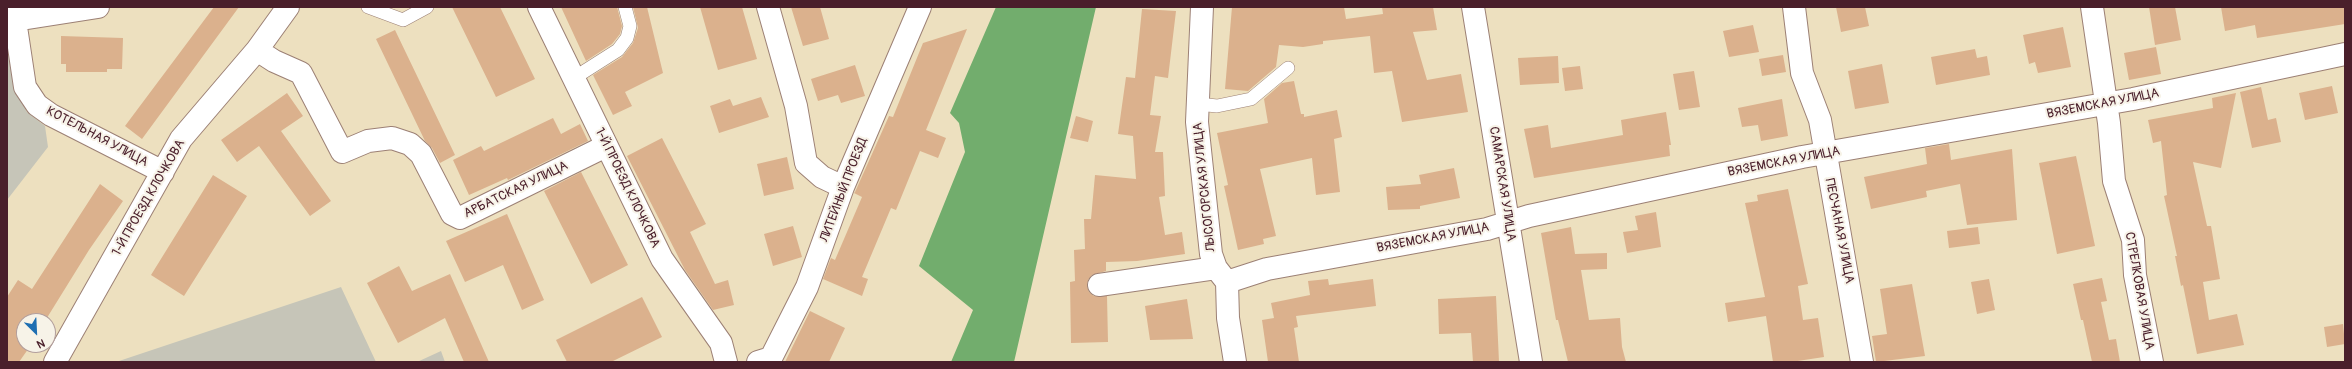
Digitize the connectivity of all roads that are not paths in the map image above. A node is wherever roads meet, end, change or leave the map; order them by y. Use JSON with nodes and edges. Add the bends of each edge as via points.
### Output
{"nodes":[{"id":1,"x":98,"y":7,"type":"edge"},
{"id":2,"x":288,"y":7,"type":"edge"},
{"id":3,"x":368,"y":7,"type":"edge"},
{"id":4,"x":427,"y":7,"type":"edge"},
{"id":5,"x":539,"y":7,"type":"edge"},
{"id":6,"x":625,"y":7,"type":"edge"},
{"id":7,"x":768,"y":7,"type":"edge"},
{"id":8,"x":920,"y":7,"type":"edge"},
{"id":9,"x":1202,"y":7,"type":"edge"},
{"id":10,"x":1473,"y":7,"type":"edge"},
{"id":11,"x":1794,"y":7,"type":"edge"},
{"id":12,"x":2092,"y":7,"type":"edge"},
{"id":13,"x":14,"y":13,"type":"edge"},
{"id":14,"x":257,"y":50,"type":"junction"},
{"id":15,"x":2345,"y":54,"type":"edge"},
{"id":16,"x":1288,"y":68,"type":"dead end"},
{"id":17,"x":574,"y":78,"type":"junction"},
{"id":18,"x":1198,"y":104,"type":"junction"},
{"id":19,"x":2107,"y":104,"type":"junction"},
{"id":20,"x":606,"y":146,"type":"junction"},
{"id":21,"x":1826,"y":153,"type":"junction"},
{"id":22,"x":163,"y":172,"type":"junction"},
{"id":23,"x":843,"y":186,"type":"junction"},
{"id":24,"x":1509,"y":221,"type":"junction"},
{"id":25,"x":1222,"y":275,"type":"junction"},
{"id":26,"x":1099,"y":285,"type":"dead end"},
{"id":27,"x":55,"y":362,"type":"edge"},
{"id":28,"x":726,"y":362,"type":"edge"},
{"id":29,"x":758,"y":362,"type":"edge"},
{"id":30,"x":1235,"y":362,"type":"edge"},
{"id":31,"x":1531,"y":362,"type":"edge"},
{"id":32,"x":1862,"y":362,"type":"edge"},
{"id":33,"x":2152,"y":362,"type":"edge"}],
"edges":[{"from":1,"to":13,"type":"street"},
{"from":2,"to":14,"type":"street","name":"1-Й ПРОЕЗД КЛОЧКОВА"},
{"from":3,"to":4,"type":"lane","via":[[403,20]]},
{"from":5,"to":17,"type":"street","name":"1-Й ПРОЕЗД КЛОЧКОВА"},
{"from":6,"to":17,"type":"lane","via":[[630,26],[627,38],[618,50]]},
{"from":7,"to":23,"type":"street","via":[[796,106],[806,163],[822,177]]},
{"from":8,"to":23,"type":"street","name":"ЛИТЕЙНЫЙ ПРОЕЗД"},
{"from":9,"to":18,"type":"street","name":"ЛЫСОГОРСКАЯ УЛИЦА"},
{"from":10,"to":24,"type":"street","name":"САМАРСКАЯ УЛИЦА"},
{"from":11,"to":21,"type":"street","name":"ПЕСЧАНАЯ УЛИЦА","via":[[1802,74],[1820,120]]},
{"from":12,"to":19,"type":"street","name":"СТРЕЛКОВАЯ УЛИЦА"},
{"from":13,"to":22,"type":"street","name":"КОТЕЛЬНАЯ УЛИЦА","via":[[25,88],[37,105]]},
{"from":14,"to":20,"type":"street","name":"АРБАТСКАЯ УЛИЦА","via":[[301,73],[342,152],[368,141],[392,138],[410,144],[421,154],[452,214],[460,218]]},
{"from":14,"to":22,"type":"street","name":"1-Й ПРОЕЗД КЛОЧКОВА","via":[[181,139]]},
{"from":15,"to":19,"type":"street","name":"ВЯЗЕМСКАЯ УЛИЦА"},
{"from":16,"to":18,"type":"lane","via":[[1251,99],[1217,106]]},
{"from":17,"to":20,"type":"street","name":"1-Й ПРОЕЗД КЛОЧКОВА"},
{"from":18,"to":25,"type":"street","name":"ЛЫСОГОРСКАЯ УЛИЦА","via":[[1197,122],[1211,254]]},
{"from":19,"to":21,"type":"street","name":"ВЯЗЕМСКАЯ УЛИЦА"},
{"from":19,"to":33,"type":"street","name":"СТРЕЛКОВАЯ УЛИЦА","via":[[2114,181],[2133,240],[2135,275]]},
{"from":20,"to":28,"type":"street","name":"1-Й ПРОЕЗД КЛОЧКОВА","via":[[662,259],[721,343]]},
{"from":21,"to":24,"type":"street","name":"ВЯЗЕМСКАЯ УЛИЦА"},
{"from":21,"to":32,"type":"street","name":"ПЕСЧАНАЯ УЛИЦА"},
{"from":22,"to":27,"type":"street","name":"1-Й ПРОЕЗД КЛОЧКОВА"},
{"from":23,"to":29,"type":"street","name":"ЛИТЕЙНЫЙ ПРОЕЗД","via":[[807,287],[771,358]]},
{"from":24,"to":25,"type":"street","name":"ВЯЗЕМСКАЯ УЛИЦА","via":[[1487,229]]},
{"from":24,"to":31,"type":"street","name":"САМАРСКАЯ УЛИЦА"},
{"from":25,"to":26,"type":"street","name":"ВЯЗЕМСКАЯ УЛИЦА"},
{"from":25,"to":30,"type":"street","name":"ЛЫСОГОРСКАЯ УЛИЦА"}]}
